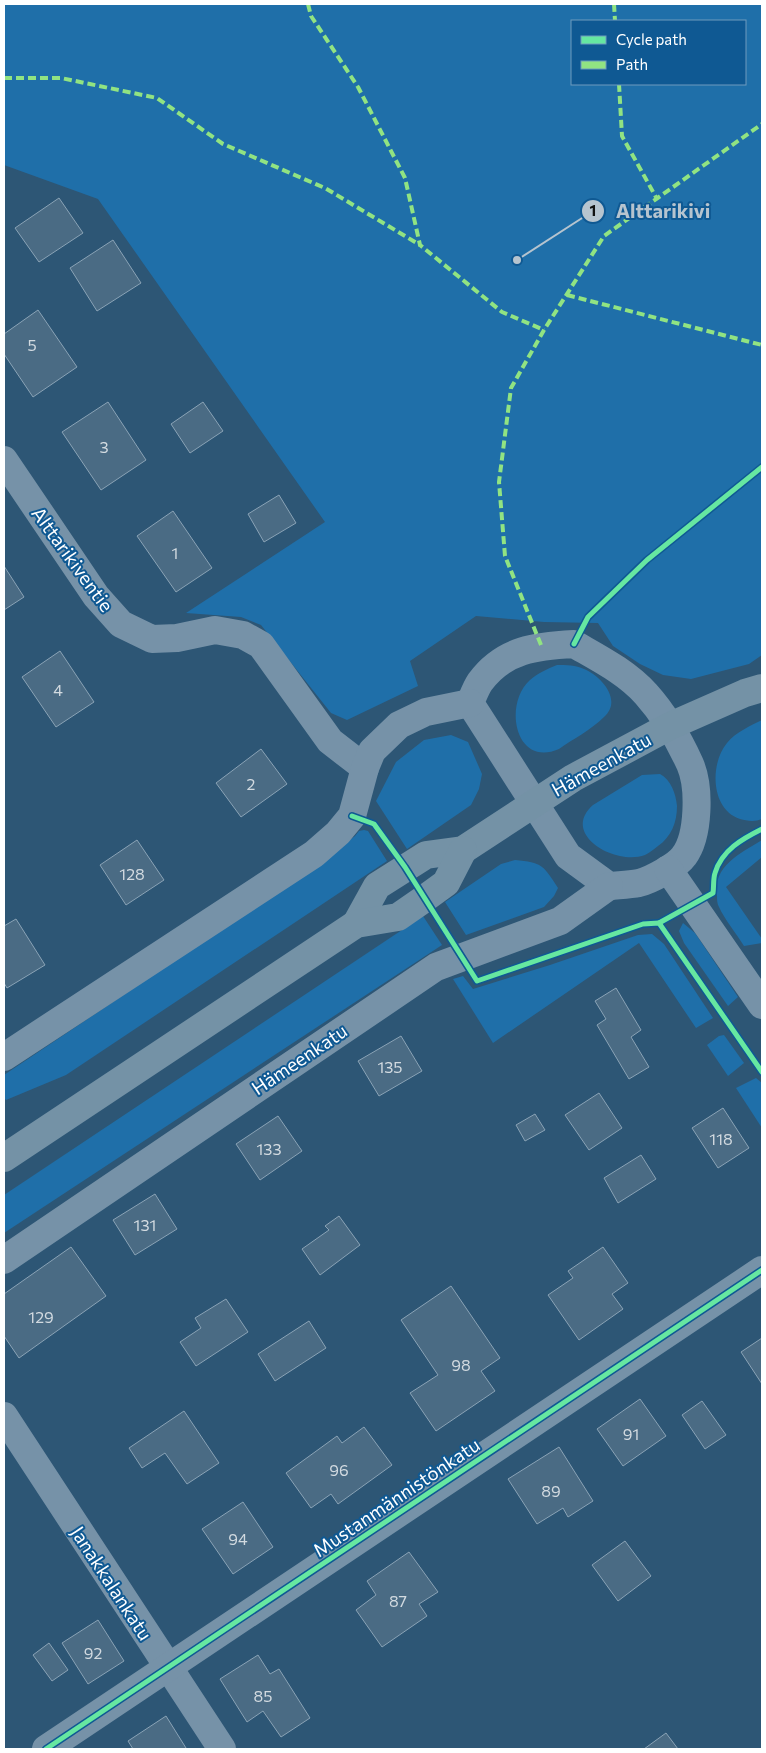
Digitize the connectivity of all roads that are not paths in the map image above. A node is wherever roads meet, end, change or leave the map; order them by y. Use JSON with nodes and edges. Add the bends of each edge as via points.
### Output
{"nodes":[{"id":1,"x":4,"y":460,"type":"edge"},
{"id":2,"x":762,"y":688,"type":"edge"},
{"id":3,"x":470,"y":703,"type":"junction"},
{"id":4,"x":670,"y":726,"type":"junction"},
{"id":5,"x":365,"y":768,"type":"junction"},
{"id":6,"x":532,"y":803,"type":"junction"},
{"id":7,"x":463,"y":850,"type":"junction"},
{"id":8,"x":668,"y":869,"type":"junction"},
{"id":9,"x":609,"y":886,"type":"junction"},
{"id":10,"x":356,"y":924,"type":"junction"},
{"id":11,"x":762,"y":1005,"type":"edge"},
{"id":12,"x":4,"y":1057,"type":"edge"},
{"id":13,"x":4,"y":1158,"type":"edge"},
{"id":14,"x":4,"y":1260,"type":"edge"},
{"id":15,"x":762,"y":1270,"type":"edge"},
{"id":16,"x":4,"y":1416,"type":"edge"},
{"id":17,"x":168,"y":1669,"type":"junction"},
{"id":18,"x":46,"y":1749,"type":"edge"},
{"id":19,"x":222,"y":1749,"type":"edge"}],
"edges":[{"from":1,"to":5,"type":"street","name":"Alttarikiventie","via":[[96,596],[122,624],[152,639],[177,638],[215,630],[243,635],[260,645],[330,741]]},
{"from":2,"to":4,"type":"main road","name":"Hämeenkatu"},
{"from":3,"to":4,"type":"street","name":"Hämeenkatu","via":[[480,682],[498,663],[527,649],[574,644],[624,673],[646,694]]},
{"from":3,"to":5,"type":"street","via":[[426,712],[399,725],[372,752]]},
{"from":3,"to":6,"type":"street","name":"Hämeenkatu"},
{"from":4,"to":6,"type":"main road","name":"Hämeenkatu"},
{"from":4,"to":8,"type":"street","name":"Hämeenkatu","via":[[691,766],[697,802],[692,843],[683,857]]},
{"from":5,"to":12,"type":"street","via":[[352,816],[314,854]]},
{"from":6,"to":7,"type":"main road","name":"Hämeenkatu"},
{"from":6,"to":9,"type":"street","name":"Hämeenkatu","via":[[568,856]]},
{"from":7,"to":10,"type":"main road","name":"Hämeenkatu","via":[[446,883],[398,917]]},
{"from":7,"to":10,"type":"main road","name":"Hämeenkatu","via":[[426,855],[377,886]]},
{"from":8,"to":9,"type":"street","name":"Hämeenkatu","via":[[641,883]]},
{"from":8,"to":11,"type":"street"},
{"from":9,"to":14,"type":"street","name":"Hämeenkatu","via":[[560,921],[436,967]]},
{"from":10,"to":13,"type":"main road","name":"Hämeenkatu"},
{"from":15,"to":17,"type":"street","name":"Mustanmännistönkatu"},
{"from":16,"to":17,"type":"street","name":"Janakkalankatu"},
{"from":17,"to":18,"type":"street","name":"Mustanmännistönkatu"},
{"from":17,"to":19,"type":"street","name":"Janakkalankatu"}]}
